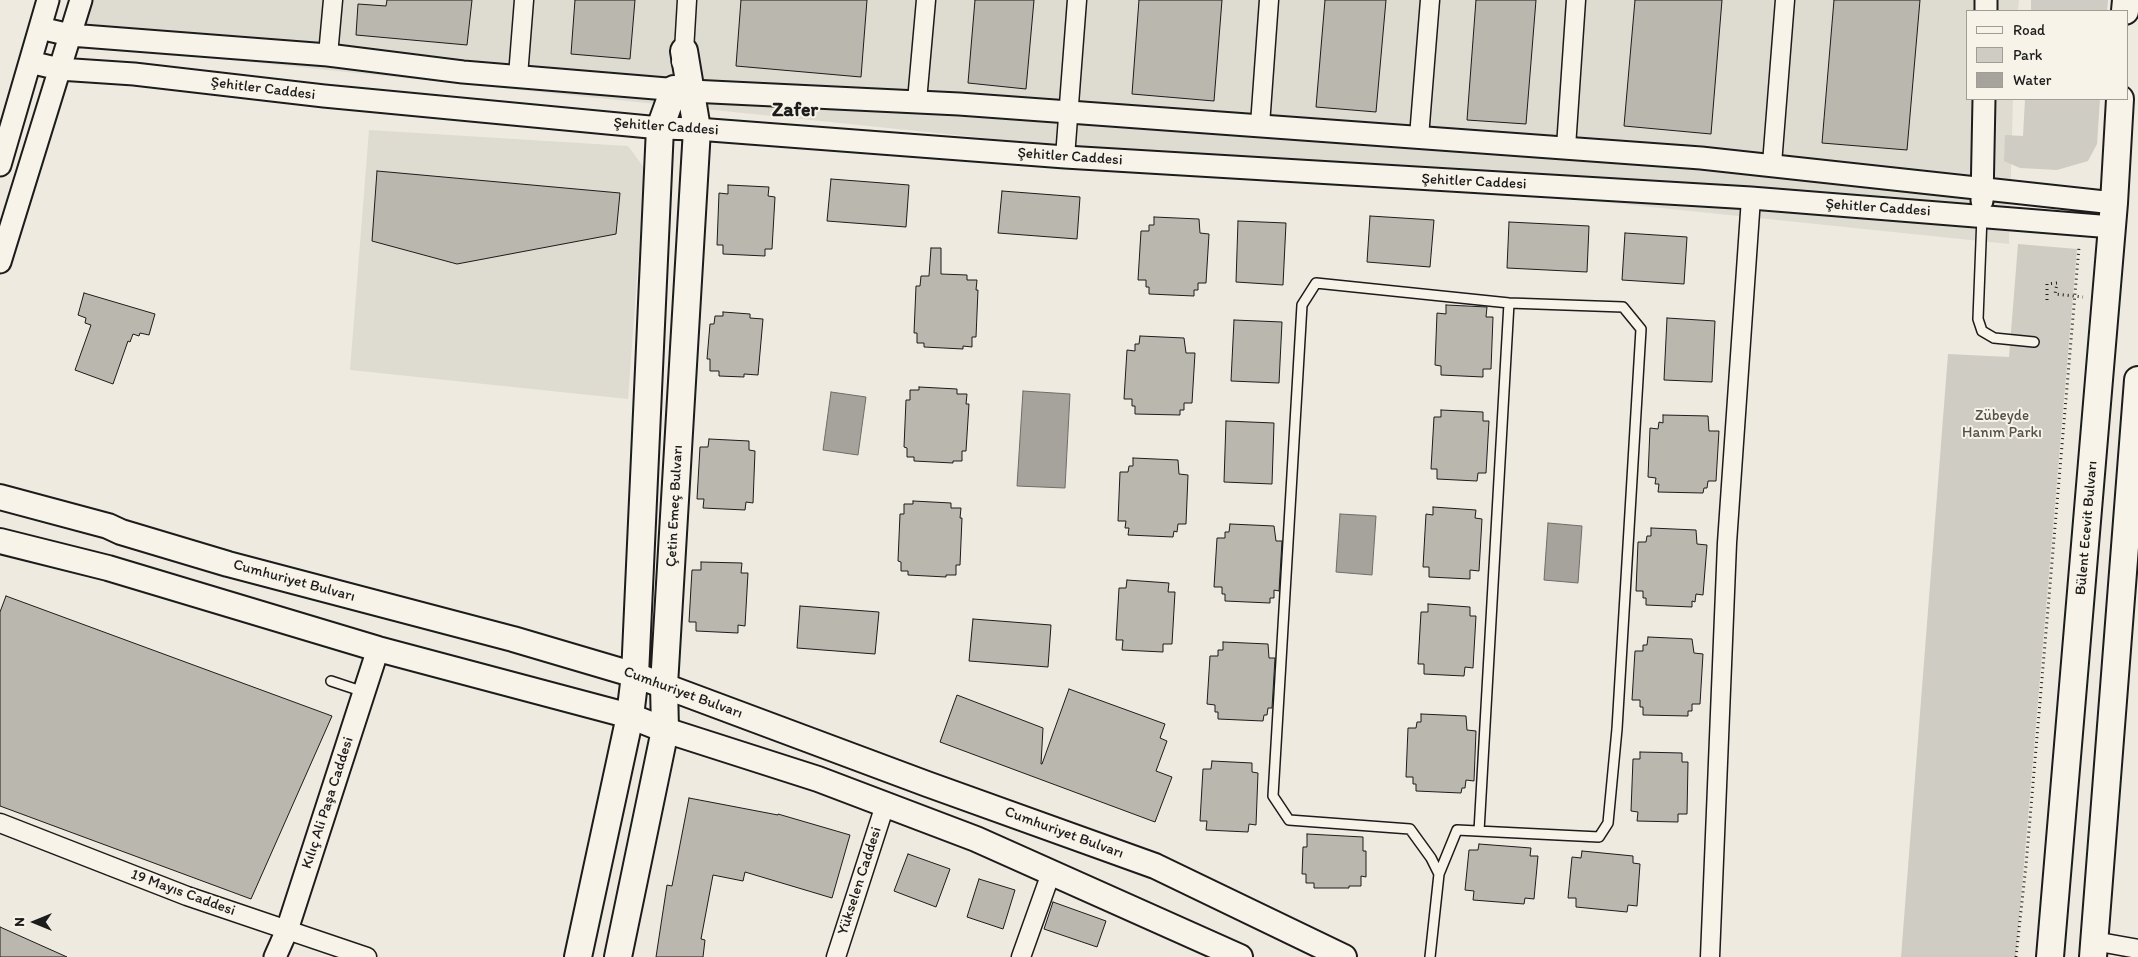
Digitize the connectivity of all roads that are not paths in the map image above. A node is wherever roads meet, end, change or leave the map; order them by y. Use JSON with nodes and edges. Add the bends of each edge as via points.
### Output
{"nodes":[{"id":1,"x":48,"y":0,"type":"edge"},
{"id":2,"x":81,"y":0,"type":"edge"},
{"id":3,"x":333,"y":0,"type":"edge"},
{"id":4,"x":524,"y":0,"type":"edge"},
{"id":5,"x":687,"y":0,"type":"edge"},
{"id":6,"x":926,"y":0,"type":"edge"},
{"id":7,"x":1077,"y":0,"type":"edge"},
{"id":8,"x":1269,"y":0,"type":"edge"},
{"id":9,"x":1430,"y":0,"type":"edge"},
{"id":10,"x":1576,"y":0,"type":"edge"},
{"id":11,"x":1785,"y":0,"type":"edge"},
{"id":12,"x":40,"y":28,"type":"junction"},
{"id":13,"x":70,"y":35,"type":"junction"},
{"id":14,"x":684,"y":52,"type":"joint"},
{"id":15,"x":328,"y":55,"type":"junction"},
{"id":16,"x":30,"y":62,"type":"junction"},
{"id":17,"x":58,"y":69,"type":"junction"},
{"id":18,"x":518,"y":76,"type":"junction"},
{"id":19,"x":682,"y":90,"type":"junction"},
{"id":20,"x":1984,"y":100,"type":"edge"},
{"id":21,"x":2120,"y":100,"type":"edge"},
{"id":22,"x":917,"y":101,"type":"junction"},
{"id":23,"x":1068,"y":112,"type":"junction"},
{"id":24,"x":1260,"y":125,"type":"junction"},
{"id":25,"x":660,"y":128,"type":"junction"},
{"id":26,"x":697,"y":129,"type":"junction"},
{"id":27,"x":1419,"y":136,"type":"junction"},
{"id":28,"x":1566,"y":148,"type":"junction"},
{"id":29,"x":1065,"y":157,"type":"junction"},
{"id":30,"x":0,"y":164,"type":"edge"},
{"id":31,"x":1772,"y":164,"type":"junction"},
{"id":32,"x":1982,"y":187,"type":"junction"},
{"id":33,"x":1751,"y":198,"type":"junction"},
{"id":34,"x":2113,"y":215,"type":"junction"},
{"id":35,"x":1982,"y":216,"type":"junction"},
{"id":36,"x":0,"y":262,"type":"edge"},
{"id":37,"x":1509,"y":303,"type":"junction"},
{"id":38,"x":2034,"y":342,"type":"dead end"},
{"id":39,"x":2138,"y":380,"type":"edge"},
{"id":40,"x":0,"y":496,"type":"edge"},
{"id":41,"x":0,"y":541,"type":"edge"},
{"id":42,"x":378,"y":649,"type":"junction"},
{"id":43,"x":635,"y":675,"type":"junction"},
{"id":44,"x":331,"y":681,"type":"dead end"},
{"id":45,"x":664,"y":685,"type":"junction"},
{"id":46,"x":364,"y":692,"type":"junction"},
{"id":47,"x":630,"y":716,"type":"junction"},
{"id":48,"x":665,"y":730,"type":"junction"},
{"id":49,"x":885,"y":805,"type":"junction"},
{"id":50,"x":1,"y":827,"type":"edge"},
{"id":51,"x":1479,"y":832,"type":"junction"},
{"id":52,"x":1051,"y":873,"type":"junction"},
{"id":53,"x":1439,"y":874,"type":"junction"},
{"id":54,"x":287,"y":930,"type":"junction"},
{"id":55,"x":2093,"y":949,"type":"edge"},
{"id":56,"x":2138,"y":949,"type":"edge"},
{"id":57,"x":275,"y":957,"type":"edge"},
{"id":58,"x":367,"y":957,"type":"edge"},
{"id":59,"x":578,"y":957,"type":"edge"},
{"id":60,"x":618,"y":957,"type":"edge"},
{"id":61,"x":836,"y":957,"type":"edge"},
{"id":62,"x":1021,"y":957,"type":"edge"},
{"id":63,"x":1240,"y":957,"type":"edge"},
{"id":64,"x":1344,"y":957,"type":"edge"},
{"id":65,"x":1430,"y":957,"type":"edge"},
{"id":66,"x":1710,"y":957,"type":"edge"},
{"id":67,"x":2050,"y":957,"type":"edge"}],
"edges":[{"from":1,"to":12,"type":"street"},
{"from":2,"to":13,"type":"street"},
{"from":3,"to":15,"type":"street"},
{"from":4,"to":18,"type":"street"},
{"from":5,"to":14,"type":"street"},
{"from":6,"to":22,"type":"street"},
{"from":7,"to":23,"type":"street"},
{"from":8,"to":24,"type":"street"},
{"from":9,"to":27,"type":"street"},
{"from":10,"to":28,"type":"street"},
{"from":11,"to":31,"type":"street"},
{"from":12,"to":13,"type":"street","name":"Şehitler Caddesi"},
{"from":12,"to":16,"type":"street"},
{"from":13,"to":15,"type":"street","name":"Şehitler Caddesi"},
{"from":13,"to":17,"type":"street"},
{"from":14,"to":19,"type":"main road","name":"Çetin Emeç Bulvarı"},
{"from":15,"to":18,"type":"street","name":"Şehitler Caddesi"},
{"from":16,"to":17,"type":"street","name":"Şehitler Caddesi"},
{"from":16,"to":30,"type":"street"},
{"from":17,"to":25,"type":"street","name":"Şehitler Caddesi"},
{"from":17,"to":36,"type":"street"},
{"from":18,"to":19,"type":"street","name":"Şehitler Caddesi"},
{"from":19,"to":22,"type":"street","name":"Şehitler Caddesi"},
{"from":19,"to":25,"type":"main road"},
{"from":19,"to":26,"type":"main road","name":"Çetin Emeç Bulvarı"},
{"from":20,"to":32,"type":"street"},
{"from":21,"to":34,"type":"main road","name":"Bülent Ecevit Bulvarı"},
{"from":22,"to":23,"type":"street","name":"Şehitler Caddesi"},
{"from":23,"to":24,"type":"street","name":"Şehitler Caddesi"},
{"from":23,"to":29,"type":"street"},
{"from":24,"to":27,"type":"street","name":"Şehitler Caddesi"},
{"from":25,"to":26,"type":"street","name":"Şehitler Caddesi"},
{"from":25,"to":43,"type":"main road"},
{"from":26,"to":29,"type":"street","name":"Şehitler Caddesi"},
{"from":26,"to":45,"type":"main road","name":"Çetin Emeç Bulvarı"},
{"from":27,"to":28,"type":"street","name":"Şehitler Caddesi"},
{"from":28,"to":31,"type":"street","name":"Şehitler Caddesi"},
{"from":29,"to":33,"type":"street","name":"Şehitler Caddesi"},
{"from":31,"to":32,"type":"street","name":"Şehitler Caddesi"},
{"from":32,"to":34,"type":"street","name":"Şehitler Caddesi"},
{"from":32,"to":35,"type":"street"},
{"from":33,"to":35,"type":"street","name":"Şehitler Caddesi"},
{"from":33,"to":66,"type":"street","via":[[1727,543]]},
{"from":34,"to":35,"type":"street","name":"Şehitler Caddesi"},
{"from":34,"to":67,"type":"main road","name":"Bülent Ecevit Bulvarı"},
{"from":35,"to":38,"type":"lane","via":[[1978,319],[1982,331],[1994,338]]},
{"from":37,"to":51,"type":"lane"},
{"from":37,"to":51,"type":"lane","via":[[1623,308],[1641,329],[1617,729],[1608,823],[1599,837]]},
{"from":37,"to":53,"type":"lane","via":[[1316,284],[1302,305],[1273,796],[1289,820],[1410,829]]},
{"from":39,"to":55,"type":"main road"},
{"from":40,"to":43,"type":"main road","name":"Cumhuriyet Bulvarı","via":[[228,564]]},
{"from":41,"to":42,"type":"main road","via":[[108,568]]},
{"from":42,"to":46,"type":"street","name":"Kılıç Ali Paşa Caddesi"},
{"from":42,"to":47,"type":"main road"},
{"from":43,"to":45,"type":"main road","name":"Cumhuriyet Bulvarı"},
{"from":43,"to":47,"type":"main road"},
{"from":44,"to":46,"type":"lane"},
{"from":45,"to":48,"type":"main road","name":"Çetin Emeç Bulvarı"},
{"from":45,"to":64,"type":"main road","name":"Cumhuriyet Bulvarı","via":[[1155,866]]},
{"from":46,"to":54,"type":"street","name":"Kılıç Ali Paşa Caddesi"},
{"from":47,"to":48,"type":"main road"},
{"from":47,"to":59,"type":"main road"},
{"from":48,"to":49,"type":"main road","via":[[818,779]]},
{"from":48,"to":60,"type":"main road","name":"Çetin Emeç Bulvarı"},
{"from":49,"to":52,"type":"main road","via":[[976,839]]},
{"from":49,"to":61,"type":"street","name":"Yükselen Caddesi"},
{"from":50,"to":54,"type":"street","name":"19 Mayıs Caddesi"},
{"from":51,"to":53,"type":"lane","via":[[1456,830]]},
{"from":52,"to":62,"type":"street"},
{"from":52,"to":63,"type":"main road"},
{"from":53,"to":65,"type":"lane"},
{"from":54,"to":57,"type":"street","name":"Kılıç Ali Paşa Caddesi"},
{"from":54,"to":58,"type":"street","name":"19 Mayıs Caddesi"},
{"from":55,"to":56,"type":"street"}]}
